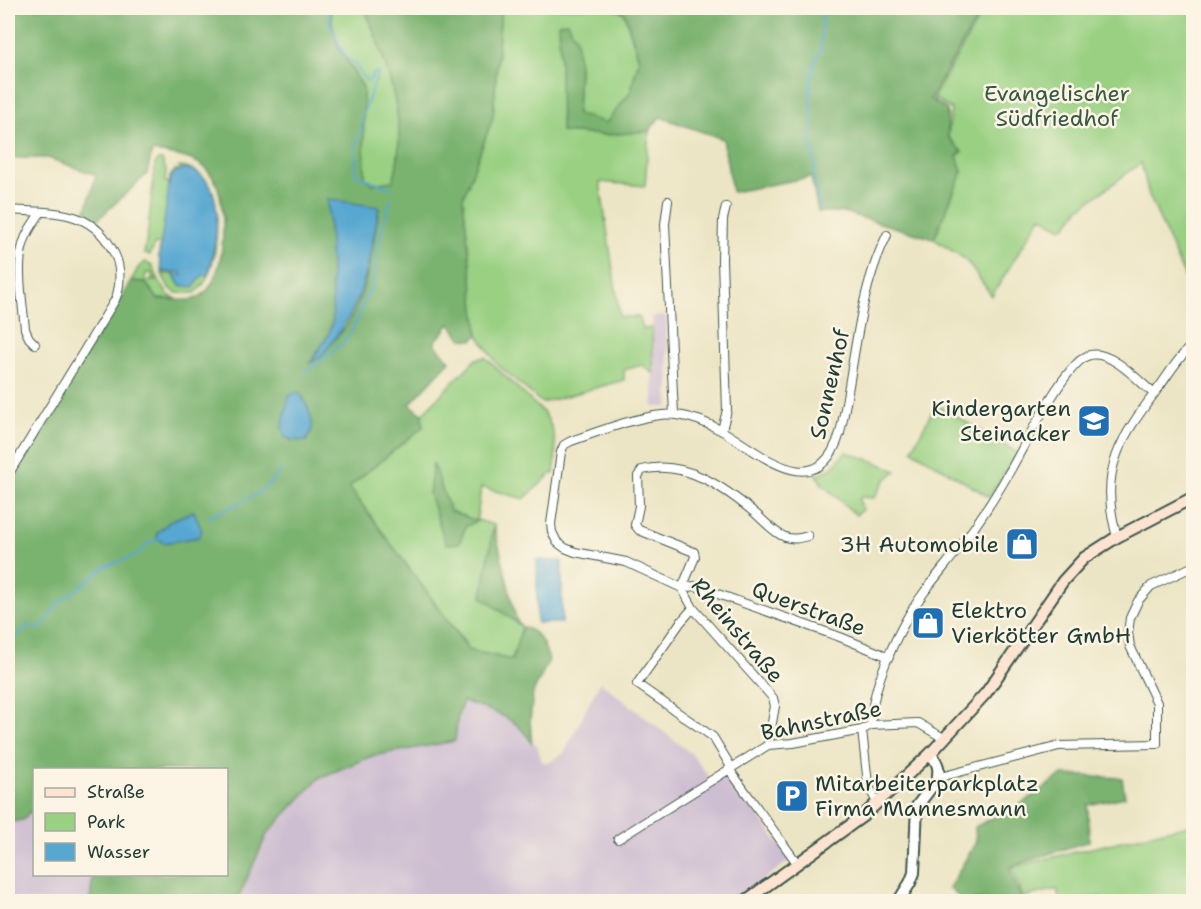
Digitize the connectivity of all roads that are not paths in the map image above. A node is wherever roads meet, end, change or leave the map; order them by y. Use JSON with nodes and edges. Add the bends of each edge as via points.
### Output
{"nodes":[{"id":1,"x":668,"y":201,"type":"dead end"},
{"id":2,"x":726,"y":207,"type":"dead end"},
{"id":3,"x":8,"y":210,"type":"edge"},
{"id":4,"x":41,"y":212,"type":"junction"},
{"id":5,"x":888,"y":235,"type":"dead end"},
{"id":6,"x":1194,"y":343,"type":"edge"},
{"id":7,"x":36,"y":344,"type":"dead end"},
{"id":8,"x":1154,"y":394,"type":"junction"},
{"id":9,"x":674,"y":414,"type":"junction"},
{"id":10,"x":722,"y":430,"type":"junction"},
{"id":11,"x":564,"y":446,"type":"joint"},
{"id":12,"x":8,"y":475,"type":"edge"},
{"id":13,"x":1194,"y":497,"type":"edge"},
{"id":14,"x":808,"y":536,"type":"dead end"},
{"id":15,"x":1117,"y":537,"type":"junction"},
{"id":16,"x":1194,"y":566,"type":"edge"},
{"id":17,"x":682,"y":588,"type":"junction"},
{"id":18,"x":693,"y":608,"type":"junction"},
{"id":19,"x":889,"y":657,"type":"junction"},
{"id":20,"x":871,"y":724,"type":"junction"},
{"id":21,"x":862,"y":730,"type":"junction"},
{"id":22,"x":945,"y":739,"type":"junction"},
{"id":23,"x":768,"y":745,"type":"junction"},
{"id":24,"x":930,"y":754,"type":"junction"},
{"id":25,"x":730,"y":768,"type":"junction"},
{"id":26,"x":938,"y":776,"type":"junction"},
{"id":27,"x":878,"y":803,"type":"junction"},
{"id":28,"x":618,"y":839,"type":"dead end"},
{"id":29,"x":797,"y":863,"type":"junction"},
{"id":30,"x":744,"y":902,"type":"edge"},
{"id":31,"x":898,"y":902,"type":"edge"}],
"edges":[{"from":1,"to":9,"type":"street","via":[[665,224]]},
{"from":2,"to":10,"type":"street","via":[[722,260],[727,410]]},
{"from":3,"to":4,"type":"street"},
{"from":4,"to":7,"type":"street","via":[[22,246],[20,261],[25,329]]},
{"from":4,"to":12,"type":"street","via":[[74,216],[94,226],[115,255],[119,286],[115,300]]},
{"from":5,"to":10,"type":"street","name":"Sonnenhof","via":[[866,300],[840,433],[829,458],[811,471],[791,471]]},
{"from":6,"to":8,"type":"street"},
{"from":8,"to":15,"type":"street","via":[[1118,447],[1113,464],[1109,500]]},
{"from":8,"to":19,"type":"street","via":[[1107,356],[1090,354],[1074,365],[980,520],[921,594]]},
{"from":9,"to":10,"type":"street","name":"Sonnenhof"},
{"from":9,"to":11,"type":"street","name":"Sonnenhof","via":[[631,423]]},
{"from":11,"to":17,"type":"street","name":"Rheinstraße","via":[[551,524],[557,542],[575,552],[626,562]]},
{"from":13,"to":15,"type":"main road"},
{"from":14,"to":17,"type":"street","via":[[792,538],[779,534],[729,493],[691,473],[663,468],[642,470],[638,476],[635,525],[694,552]]},
{"from":15,"to":22,"type":"main road","via":[[1074,568],[986,693]]},
{"from":16,"to":26,"type":"street","via":[[1151,586],[1130,618],[1130,646],[1157,703],[1157,744],[1059,746]]},
{"from":17,"to":18,"type":"street","name":"Rheinstraße"},
{"from":17,"to":19,"type":"street","name":"Querstraße","via":[[695,586]]},
{"from":18,"to":23,"type":"street","name":"Rheinstraße","via":[[773,698]]},
{"from":18,"to":25,"type":"street","via":[[637,684],[713,737]]},
{"from":19,"to":20,"type":"street"},
{"from":20,"to":21,"type":"street","name":"Bahnstraße"},
{"from":20,"to":22,"type":"street","name":"Bahnstraße","via":[[918,723]]},
{"from":21,"to":23,"type":"street","name":"Bahnstraße"},
{"from":21,"to":27,"type":"street","via":[[868,784]]},
{"from":22,"to":24,"type":"main road"},
{"from":23,"to":25,"type":"street","name":"Bahnstraße"},
{"from":24,"to":26,"type":"street","via":[[936,760]]},
{"from":24,"to":27,"type":"main road"},
{"from":25,"to":28,"type":"street","name":"Bahnstraße"},
{"from":25,"to":29,"type":"street"},
{"from":26,"to":31,"type":"street","via":[[917,806],[914,873]]},
{"from":27,"to":29,"type":"main road"},
{"from":29,"to":30,"type":"main road"}]}
